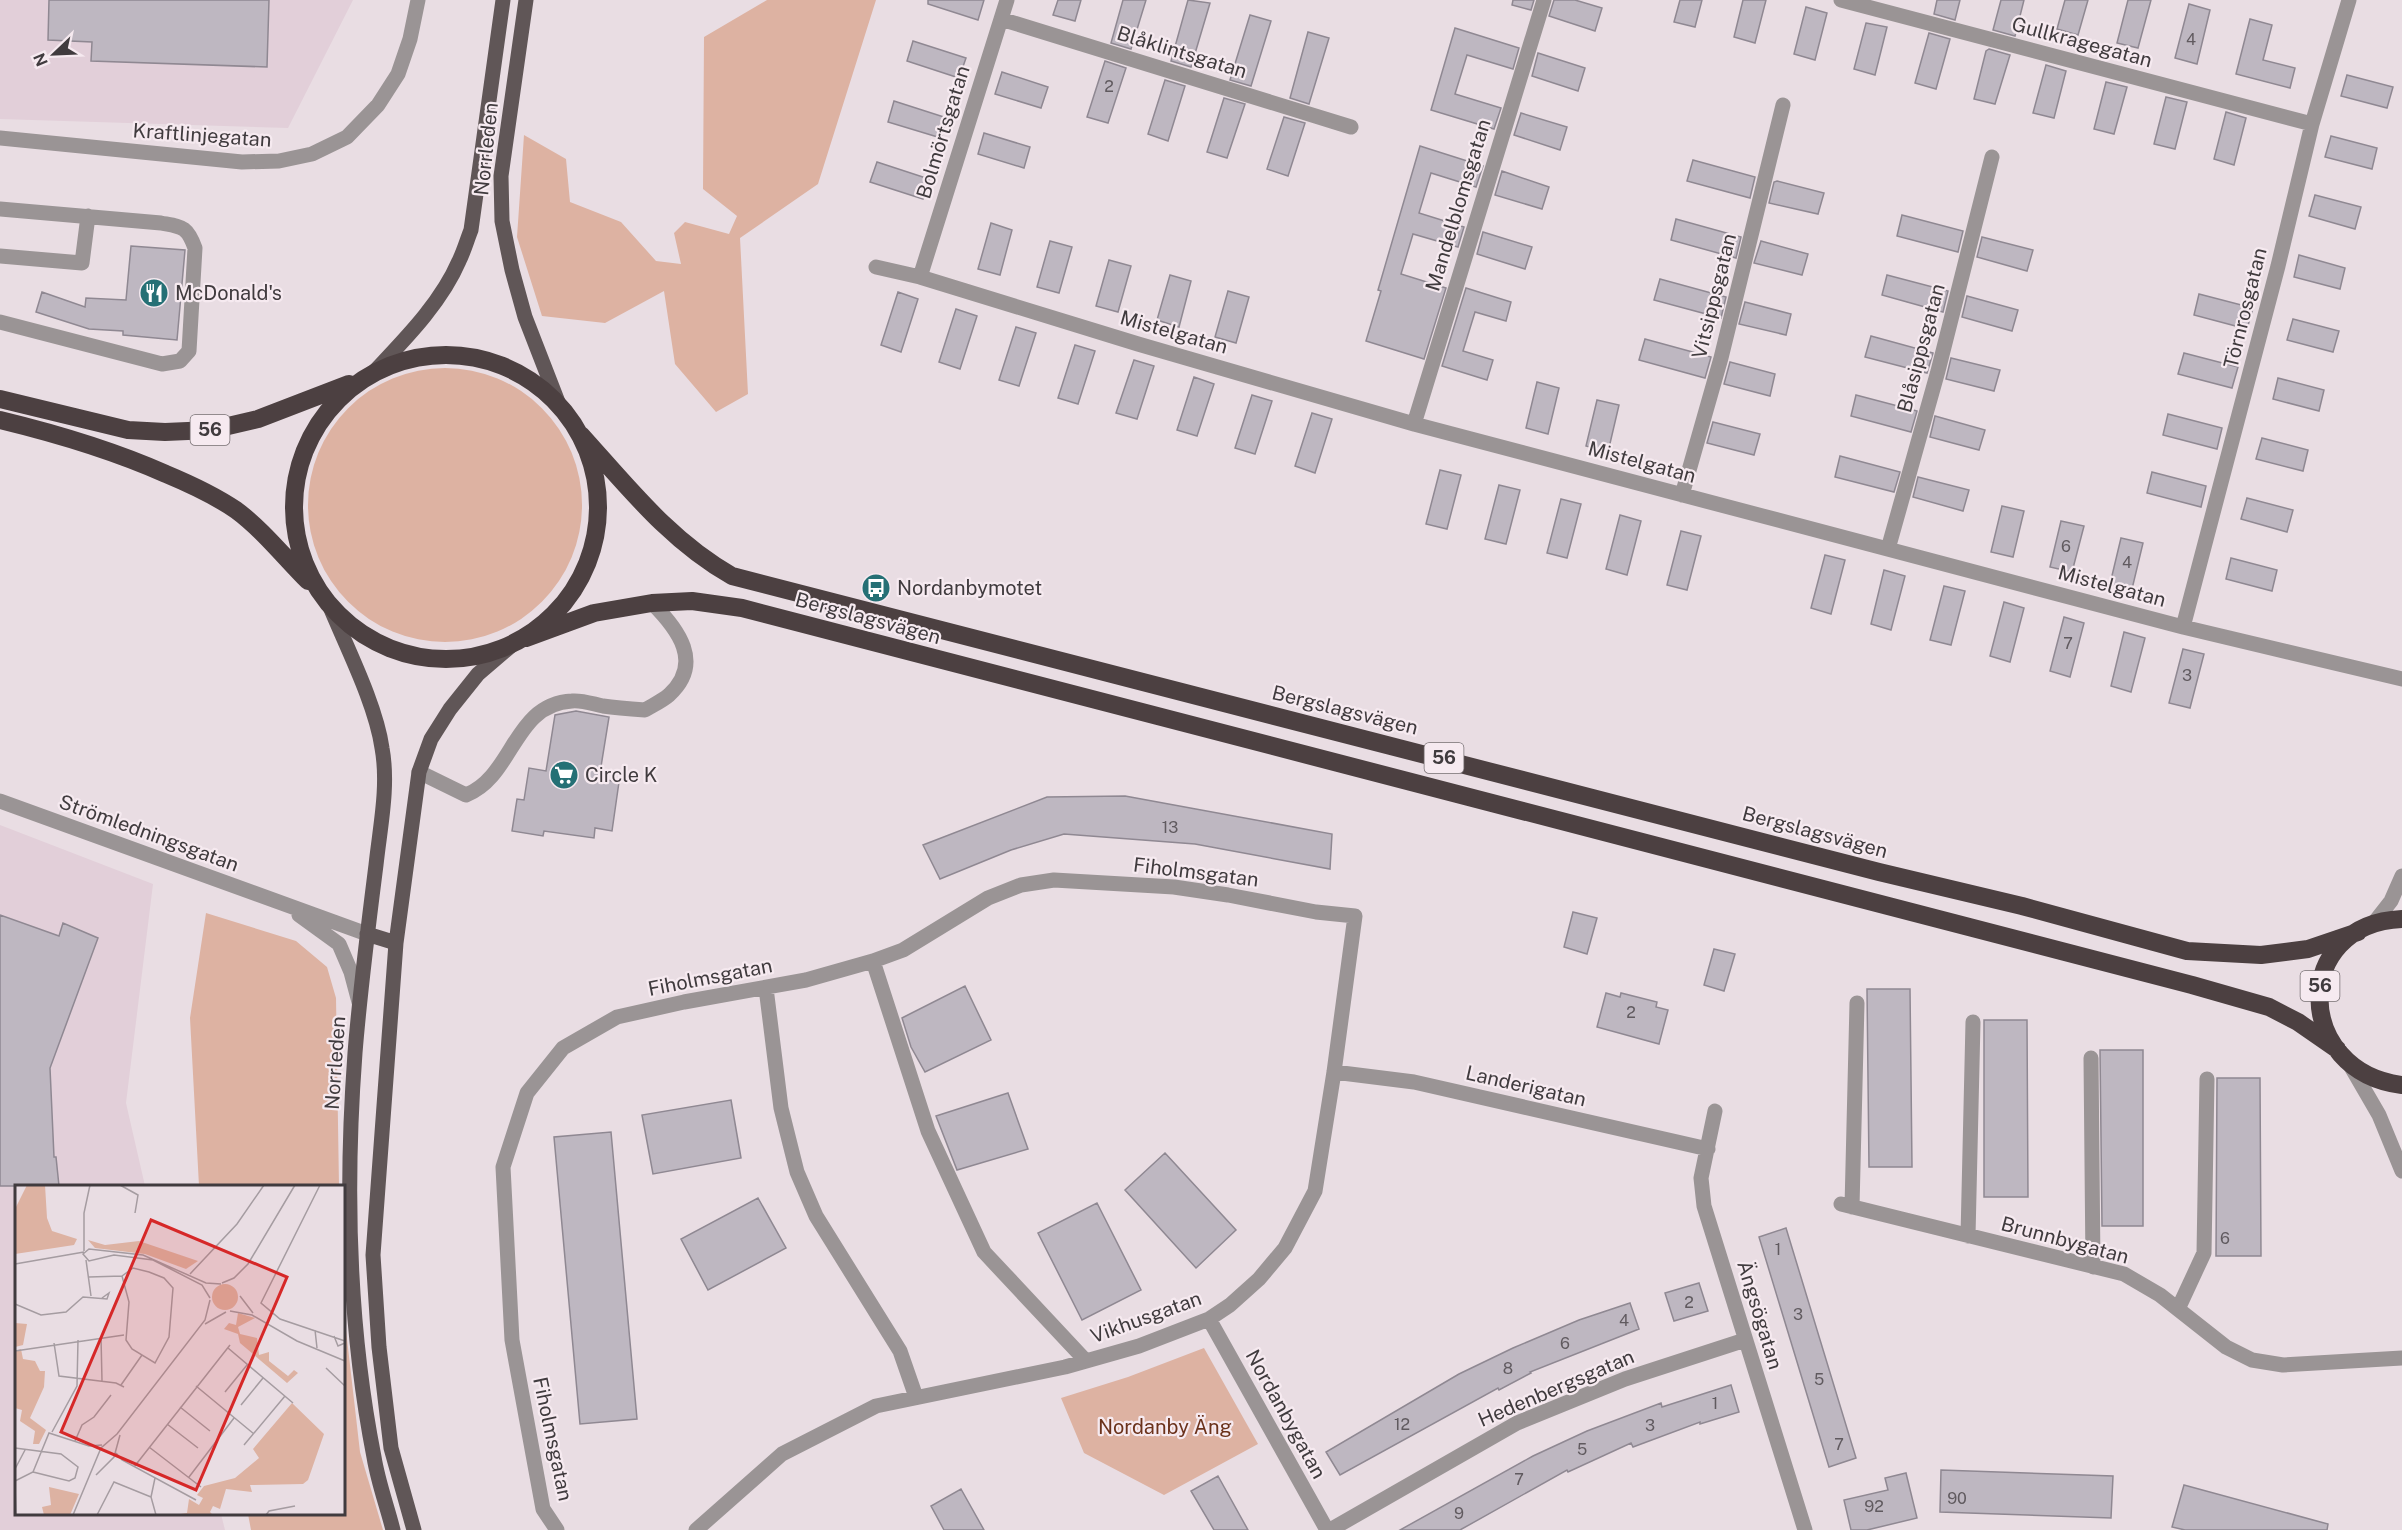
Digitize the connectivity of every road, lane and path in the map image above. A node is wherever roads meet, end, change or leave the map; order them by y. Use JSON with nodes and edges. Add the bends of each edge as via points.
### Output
{"nodes":[{"id":1,"x":418,"y":0,"type":"edge"},
{"id":2,"x":503,"y":0,"type":"edge"},
{"id":3,"x":526,"y":0,"type":"edge"},
{"id":4,"x":1007,"y":0,"type":"edge"},
{"id":5,"x":1544,"y":0,"type":"edge"},
{"id":6,"x":1842,"y":0,"type":"edge"},
{"id":7,"x":2349,"y":0,"type":"edge"},
{"id":8,"x":1001,"y":19,"type":"junction"},
{"id":9,"x":1783,"y":105,"type":"dead end"},
{"id":10,"x":2312,"y":124,"type":"junction"},
{"id":11,"x":1351,"y":127,"type":"dead end"},
{"id":12,"x":0,"y":138,"type":"edge"},
{"id":13,"x":1992,"y":157,"type":"dead end"},
{"id":14,"x":0,"y":209,"type":"edge"},
{"id":15,"x":88,"y":216,"type":"junction"},
{"id":16,"x":0,"y":256,"type":"edge"},
{"id":17,"x":876,"y":267,"type":"dead end"},
{"id":18,"x":920,"y":277,"type":"junction"},
{"id":19,"x":0,"y":322,"type":"edge"},
{"id":20,"x":368,"y":376,"type":"junction"},
{"id":21,"x":0,"y":399,"type":"edge"},
{"id":22,"x":558,"y":402,"type":"junction"},
{"id":23,"x":0,"y":420,"type":"edge"},
{"id":24,"x":1414,"y":423,"type":"junction"},
{"id":25,"x":581,"y":435,"type":"junction"},
{"id":26,"x":1683,"y":495,"type":"junction"},
{"id":27,"x":1888,"y":549,"type":"junction"},
{"id":28,"x":325,"y":600,"type":"junction"},
{"id":29,"x":652,"y":603,"type":"junction"},
{"id":30,"x":2183,"y":627,"type":"junction"},
{"id":31,"x":519,"y":641,"type":"junction"},
{"id":32,"x":2402,"y":679,"type":"edge"},
{"id":33,"x":419,"y":772,"type":"junction"},
{"id":34,"x":0,"y":801,"type":"edge"},
{"id":35,"x":2402,"y":876,"type":"edge"},
{"id":36,"x":285,"y":904,"type":"junction"},
{"id":37,"x":1354,"y":916,"type":"joint"},
{"id":38,"x":2402,"y":919,"type":"edge"},
{"id":39,"x":2365,"y":928,"type":"junction"},
{"id":40,"x":367,"y":934,"type":"junction"},
{"id":41,"x":396,"y":943,"type":"junction"},
{"id":42,"x":873,"y":961,"type":"junction"},
{"id":43,"x":766,"y":988,"type":"junction"},
{"id":44,"x":1857,"y":1003,"type":"dead end"},
{"id":45,"x":360,"y":1006,"type":"junction"},
{"id":46,"x":1973,"y":1022,"type":"dead end"},
{"id":47,"x":2342,"y":1055,"type":"junction"},
{"id":48,"x":2091,"y":1058,"type":"dead end"},
{"id":49,"x":1334,"y":1072,"type":"junction"},
{"id":50,"x":2207,"y":1079,"type":"dead end"},
{"id":51,"x":2402,"y":1085,"type":"edge"},
{"id":52,"x":1715,"y":1111,"type":"dead end"},
{"id":53,"x":1708,"y":1149,"type":"junction"},
{"id":54,"x":2402,"y":1171,"type":"edge"},
{"id":55,"x":1968,"y":1236,"type":"junction"},
{"id":56,"x":2093,"y":1267,"type":"junction"},
{"id":57,"x":2178,"y":1309,"type":"junction"},
{"id":58,"x":1209,"y":1319,"type":"junction"},
{"id":59,"x":1745,"y":1340,"type":"junction"},
{"id":60,"x":2402,"y":1358,"type":"edge"},
{"id":61,"x":1086,"y":1361,"type":"junction"},
{"id":62,"x":916,"y":1397,"type":"junction"},
{"id":63,"x":393,"y":1530,"type":"edge"},
{"id":64,"x":414,"y":1530,"type":"edge"},
{"id":65,"x":557,"y":1530,"type":"edge"},
{"id":66,"x":696,"y":1530,"type":"edge"},
{"id":67,"x":1329,"y":1530,"type":"edge"},
{"id":68,"x":1805,"y":1530,"type":"edge"}],
"edges":[{"from":1,"to":12,"type":"street","name":"Kraftlinjegatan","via":[[398,74],[378,105],[347,137],[312,154],[279,161],[242,162]]},
{"from":2,"to":20,"type":"main road","name":"Norrleden","via":[[471,230],[459,262],[439,296]]},
{"from":3,"to":22,"type":"main road","name":"Norrleden","via":[[501,176],[502,221],[525,317]]},
{"from":4,"to":8,"type":"street","name":"Bolmörtsgatan"},
{"from":5,"to":24,"type":"street","name":"Mandelblomsgatan"},
{"from":6,"to":10,"type":"street","name":"Gullkragegatan"},
{"from":7,"to":10,"type":"street","name":"Törnrosgatan"},
{"from":8,"to":11,"type":"street","name":"Blåklintsgatan"},
{"from":8,"to":18,"type":"street","name":"Bolmörtsgatan"},
{"from":9,"to":26,"type":"street","name":"Vitsippsgatan"},
{"from":10,"to":30,"type":"street","name":"Törnrosgatan"},
{"from":13,"to":27,"type":"street","name":"Blåsippsgatan"},
{"from":14,"to":15,"type":"street"},
{"from":15,"to":16,"type":"street","via":[[82,263]]},
{"from":15,"to":19,"type":"street","via":[[161,223],[184,228],[191,236],[195,248],[189,351],[180,361],[162,364]]},
{"from":17,"to":18,"type":"street","name":"Mistelgatan"},
{"from":18,"to":24,"type":"street","name":"Mistelgatan"},
{"from":20,"to":21,"type":"highway","number":"56","via":[[258,419],[211,430],[128,429]]},
{"from":20,"to":22,"type":"highway","number":"56","via":[[411,358],[451,354],[490,360],[518,372]]},
{"from":20,"to":28,"type":"highway","number":"56","via":[[329,408],[299,466],[294,499],[296,532],[301,554]]},
{"from":22,"to":25,"type":"highway","number":"56"},
{"from":23,"to":28,"type":"highway","number":"56","via":[[119,453],[219,499],[271,541]]},
{"from":24,"to":26,"type":"street","name":"Mistelgatan"},
{"from":25,"to":31,"type":"highway","number":"56","via":[[595,471],[599,510],[594,548],[579,583],[556,614]]},
{"from":25,"to":39,"type":"highway","name":"Bergslagsvägen","number":"56","via":[[658,521],[704,560],[732,576],[2187,951],[2261,955],[2308,949]]},
{"from":26,"to":27,"type":"street","name":"Mistelgatan"},
{"from":27,"to":30,"type":"street","name":"Mistelgatan"},
{"from":28,"to":31,"type":"highway","number":"56","via":[[360,633],[415,656],[435,660],[475,657]]},
{"from":28,"to":40,"type":"main road","name":"Norrleden","via":[[370,705],[382,748],[384,801]]},
{"from":29,"to":31,"type":"highway","name":"Bergslagsvägen","number":"56","via":[[594,613]]},
{"from":29,"to":33,"type":"street","via":[[672,623],[685,648],[685,673],[669,694],[645,710],[573,700],[549,705],[527,723],[495,774],[477,791],[466,795]]},
{"from":29,"to":47,"type":"highway","name":"Bergslagsvägen","number":"56","via":[[692,601],[742,608],[2192,985],[2269,1007],[2298,1022]]},
{"from":30,"to":32,"type":"street","name":"Mistelgatan"},
{"from":31,"to":33,"type":"main road","via":[[478,674],[450,709],[431,739]]},
{"from":33,"to":41,"type":"main road"},
{"from":34,"to":36,"type":"street","name":"Strömledningsgatan"},
{"from":35,"to":39,"type":"street","via":[[2391,901]]},
{"from":36,"to":40,"type":"street","name":"Strömledningsgatan"},
{"from":36,"to":45,"type":"street","name":"Strömledningsgatan","via":[[339,944]]},
{"from":37,"to":42,"type":"street","name":"Fiholmsgatan","via":[[1174,887],[1054,880],[1021,885],[988,898],[903,950]]},
{"from":37,"to":49,"type":"street","name":"Vikhusgatan"},
{"from":38,"to":39,"type":"highway","number":"56"},
{"from":39,"to":47,"type":"highway","number":"56","via":[[2335,952],[2319,986],[2322,1022]]},
{"from":40,"to":41,"type":"main road"},
{"from":40,"to":45,"type":"main road","name":"Norrleden"},
{"from":41,"to":64,"type":"main road","via":[[373,1255],[391,1448]]},
{"from":42,"to":43,"type":"street","name":"Fiholmsgatan"},
{"from":42,"to":61,"type":"street","via":[[928,1131],[984,1252]]},
{"from":43,"to":62,"type":"street","via":[[781,1108],[797,1172],[816,1216],[900,1351]]},
{"from":43,"to":65,"type":"street","name":"Fiholmsgatan","via":[[617,1017],[564,1048],[527,1093],[503,1167],[512,1340],[543,1509]]},
{"from":44,"to":55,"type":"street","name":"Brunnbygatan","via":[[1846,1205]]},
{"from":45,"to":63,"type":"main road","name":"Norrleden","via":[[350,1162],[350,1241],[374,1458]]},
{"from":46,"to":55,"type":"street"},
{"from":47,"to":51,"type":"highway","number":"56","via":[[2379,1081]]},
{"from":47,"to":54,"type":"street","via":[[2379,1115]]},
{"from":48,"to":56,"type":"street"},
{"from":49,"to":53,"type":"street","name":"Landerigatan","via":[[1414,1082]]},
{"from":49,"to":58,"type":"street","name":"Vikhusgatan","via":[[1315,1191],[1300,1222],[1285,1248],[1259,1279]]},
{"from":50,"to":57,"type":"street","via":[[2204,1253]]},
{"from":52,"to":53,"type":"street","name":"Ängsögatan"},
{"from":53,"to":59,"type":"street","name":"Ängsögatan","via":[[1701,1178],[1704,1206]]},
{"from":55,"to":56,"type":"street","name":"Brunnbygatan"},
{"from":56,"to":57,"type":"street","name":"Brunnbygatan","via":[[2124,1274]]},
{"from":57,"to":60,"type":"street","name":"Brunnbygatan","via":[[2226,1347],[2252,1360],[2283,1365]]},
{"from":58,"to":61,"type":"street","name":"Vikhusgatan"},
{"from":58,"to":67,"type":"street","name":"Nordanbygatan"},
{"from":59,"to":67,"type":"street","name":"Hedenbergsgatan","via":[[1624,1378],[1517,1423]]},
{"from":59,"to":68,"type":"street","name":"Ängsögatan"},
{"from":61,"to":62,"type":"street","name":"Vikhusgatan"},
{"from":62,"to":66,"type":"street","name":"Vikhusgatan","via":[[876,1406],[782,1454]]}]}
